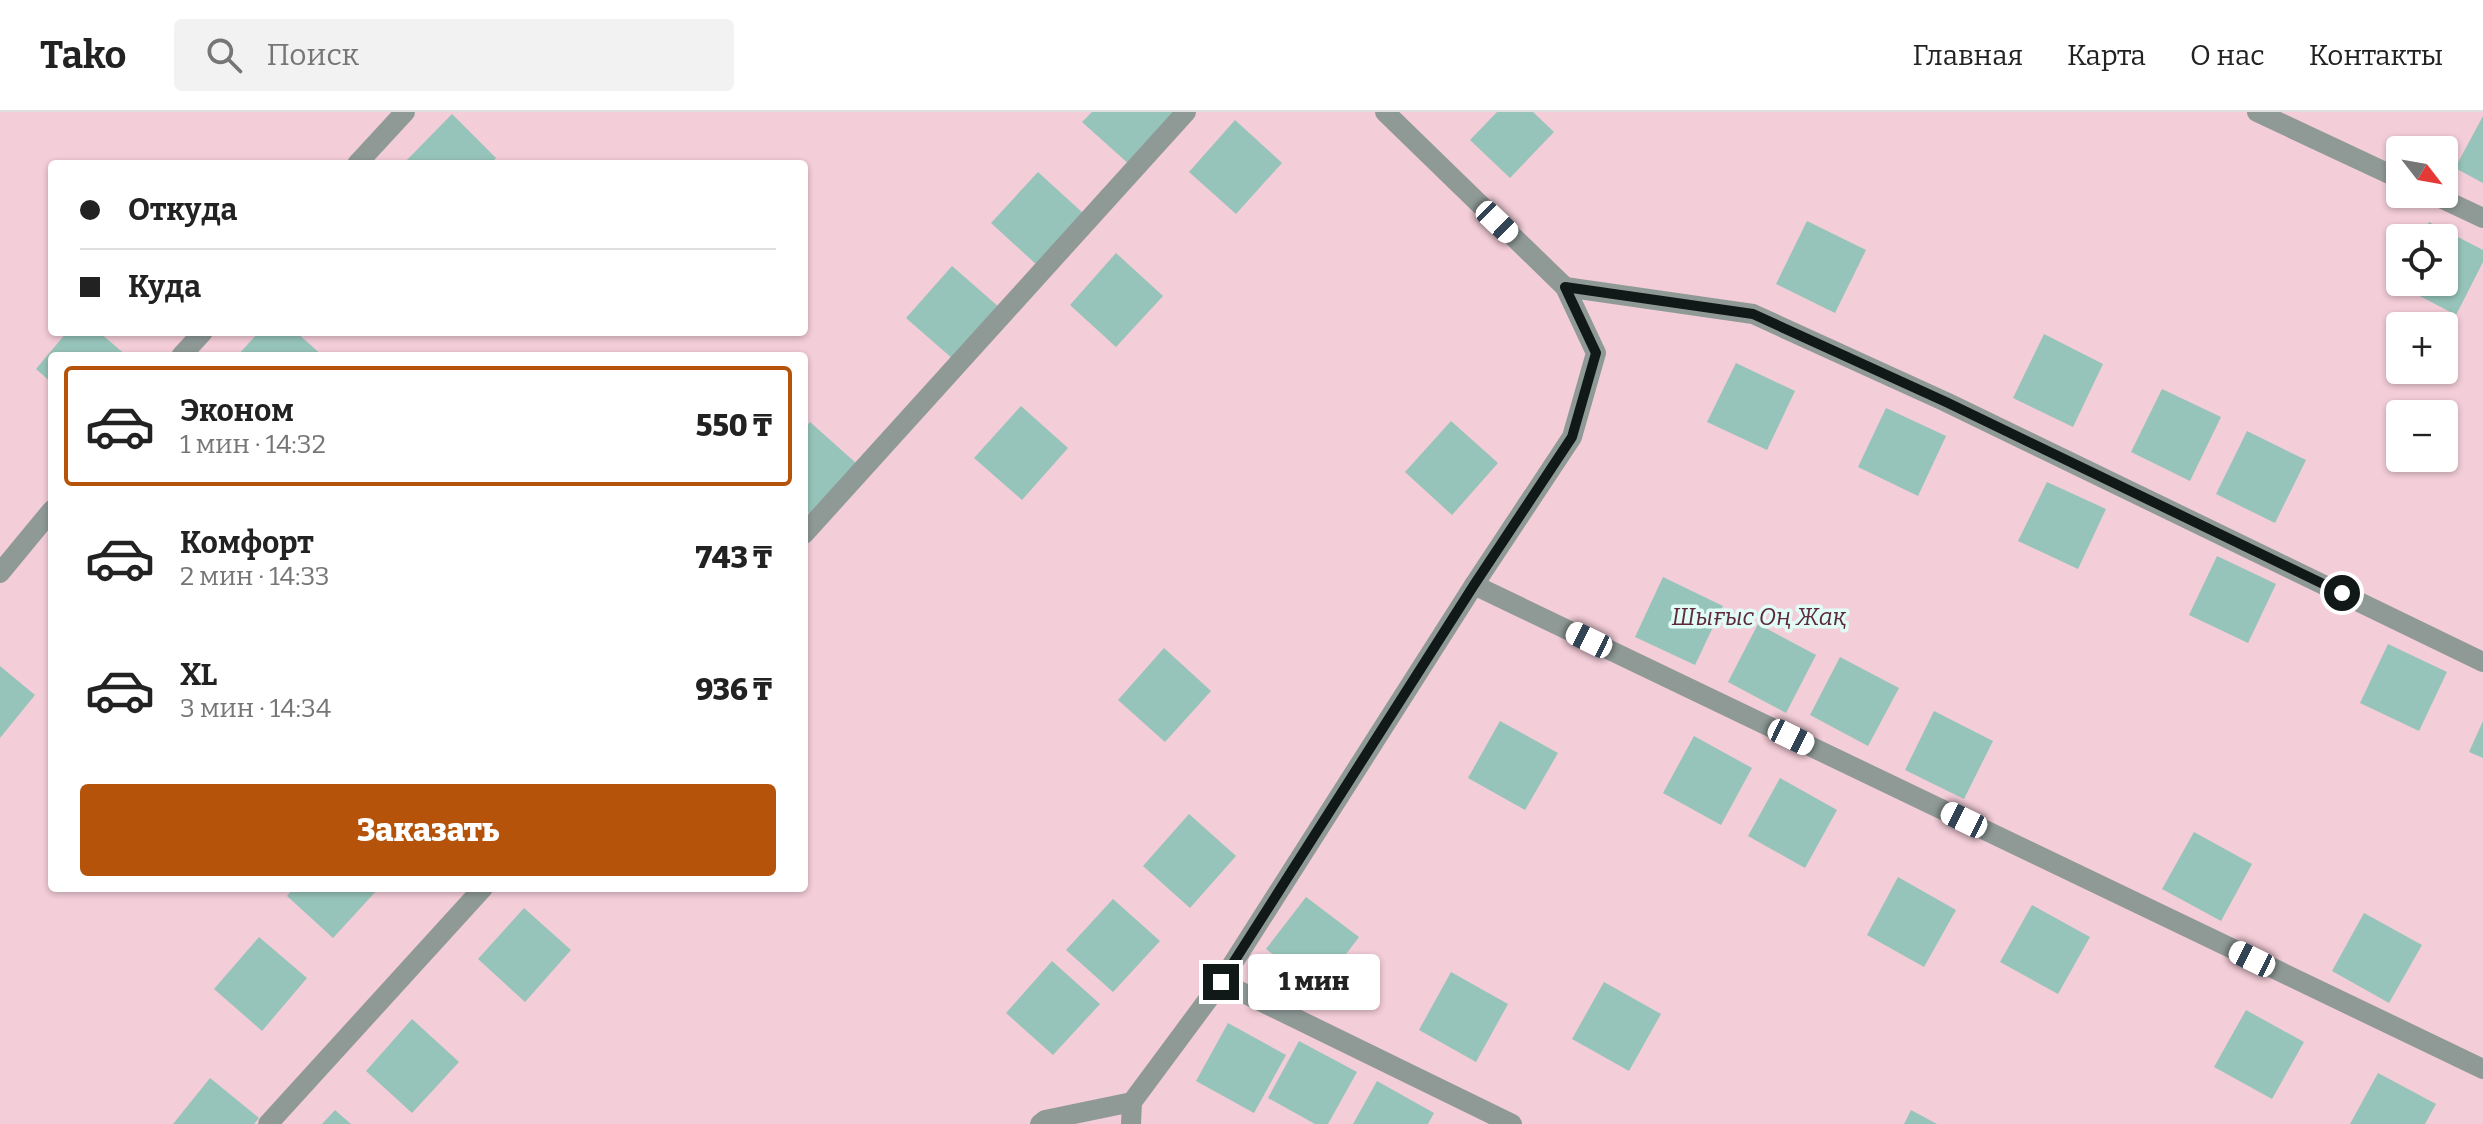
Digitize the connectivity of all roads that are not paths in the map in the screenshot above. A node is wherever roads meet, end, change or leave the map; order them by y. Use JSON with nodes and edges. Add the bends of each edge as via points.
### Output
{"nodes":[{"id":1,"x":405,"y":112,"type":"edge"},
{"id":2,"x":1186,"y":112,"type":"edge"},
{"id":3,"x":1385,"y":112,"type":"edge"},
{"id":4,"x":2257,"y":112,"type":"edge"},
{"id":5,"x":361,"y":160,"type":"edge"},
{"id":6,"x":2386,"y":172,"type":"edge"},
{"id":7,"x":2458,"y":206,"type":"edge"},
{"id":8,"x":2483,"y":218,"type":"edge"},
{"id":9,"x":1565,"y":287,"type":"junction"},
{"id":10,"x":199,"y":336,"type":"edge"},
{"id":11,"x":185,"y":352,"type":"edge"},
{"id":12,"x":48,"y":515,"type":"edge"},
{"id":13,"x":808,"y":530,"type":"edge"},
{"id":14,"x":0,"y":573,"type":"edge"},
{"id":15,"x":1474,"y":585,"type":"junction"},
{"id":16,"x":2483,"y":662,"type":"edge"},
{"id":17,"x":479,"y":892,"type":"edge"},
{"id":18,"x":1221,"y":982,"type":"junction"},
{"id":19,"x":2483,"y":1069,"type":"edge"},
{"id":20,"x":1132,"y":1102,"type":"junction"},
{"id":21,"x":268,"y":1124,"type":"edge"},
{"id":22,"x":1040,"y":1124,"type":"edge"},
{"id":23,"x":1131,"y":1124,"type":"edge"},
{"id":24,"x":1512,"y":1124,"type":"edge"}],
"edges":[{"from":1,"to":5,"type":"street"},
{"from":2,"to":13,"type":"street"},
{"from":3,"to":9,"type":"street"},
{"from":4,"to":6,"type":"street"},
{"from":7,"to":8,"type":"street"},
{"from":9,"to":15,"type":"street","via":[[1596,353],[1572,437]]},
{"from":9,"to":16,"type":"street","via":[[1753,314]]},
{"from":10,"to":11,"type":"street"},
{"from":12,"to":14,"type":"street"},
{"from":15,"to":18,"type":"street"},
{"from":15,"to":19,"type":"street"},
{"from":17,"to":21,"type":"street"},
{"from":18,"to":20,"type":"street"},
{"from":18,"to":24,"type":"street"},
{"from":20,"to":22,"type":"street"},
{"from":20,"to":23,"type":"street"}]}
